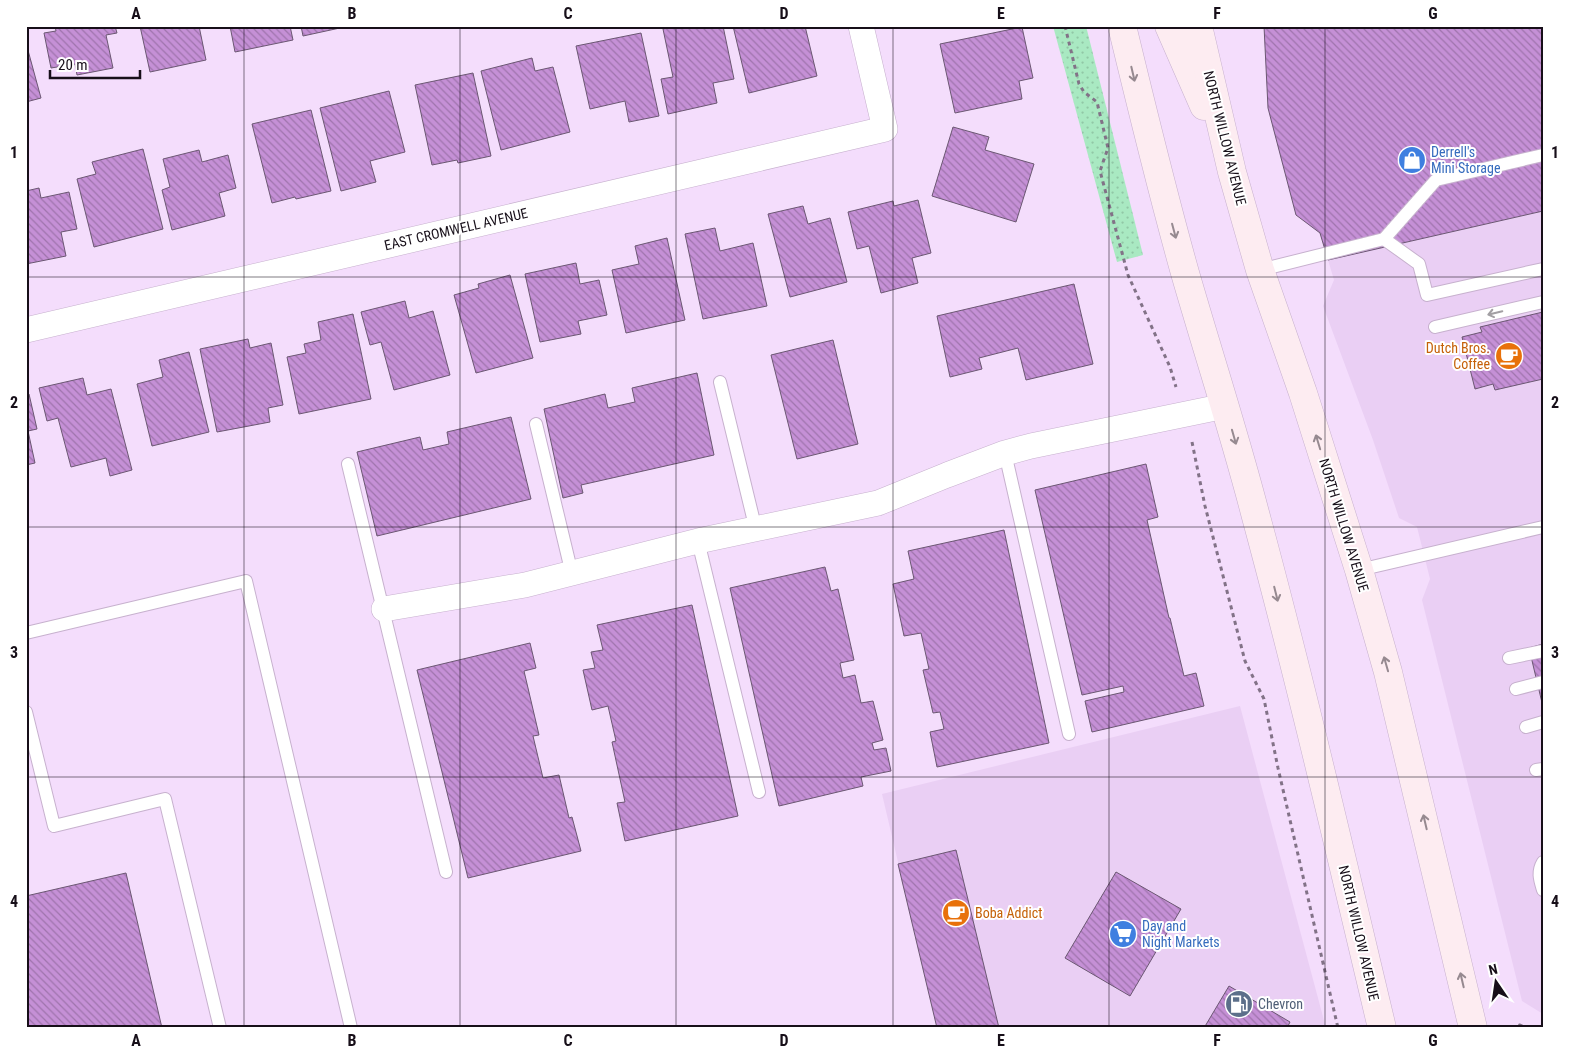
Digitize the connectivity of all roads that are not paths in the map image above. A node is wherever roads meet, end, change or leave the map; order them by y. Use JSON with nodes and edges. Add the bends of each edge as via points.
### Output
{"nodes":[{"id":1,"x":861,"y":26,"type":"edge"},
{"id":2,"x":1122,"y":26,"type":"edge"},
{"id":3,"x":1169,"y":26,"type":"edge"},
{"id":4,"x":1198,"y":26,"type":"edge"},
{"id":5,"x":1543,"y":155,"type":"edge"},
{"id":6,"x":1232,"y":172,"type":"junction"},
{"id":7,"x":1384,"y":239,"type":"junction"},
{"id":8,"x":1543,"y":269,"type":"edge"},
{"id":9,"x":1260,"y":270,"type":"junction"},
{"id":10,"x":1543,"y":302,"type":"edge"},
{"id":11,"x":1435,"y":327,"type":"dead end"},
{"id":12,"x":26,"y":330,"type":"edge"},
{"id":13,"x":720,"y":382,"type":"dead end"},
{"id":14,"x":1225,"y":406,"type":"junction"},
{"id":15,"x":536,"y":424,"type":"dead end"},
{"id":16,"x":1005,"y":453,"type":"junction"},
{"id":17,"x":348,"y":464,"type":"dead end"},
{"id":18,"x":1543,"y":527,"type":"edge"},
{"id":19,"x":756,"y":530,"type":"junction"},
{"id":20,"x":698,"y":541,"type":"junction"},
{"id":21,"x":1359,"y":570,"type":"junction"},
{"id":22,"x":572,"y":574,"type":"junction"},
{"id":23,"x":384,"y":609,"type":"junction"},
{"id":24,"x":26,"y":632,"type":"edge"},
{"id":25,"x":1543,"y":650,"type":"edge"},
{"id":26,"x":1509,"y":658,"type":"dead end"},
{"id":27,"x":1543,"y":682,"type":"edge"},
{"id":28,"x":1516,"y":688,"type":"dead end"},
{"id":29,"x":26,"y":712,"type":"edge"},
{"id":30,"x":1543,"y":722,"type":"edge"},
{"id":31,"x":1526,"y":726,"type":"dead end"},
{"id":32,"x":1069,"y":734,"type":"dead end"},
{"id":33,"x":759,"y":792,"type":"dead end"},
{"id":34,"x":1543,"y":862,"type":"edge"},
{"id":35,"x":446,"y":872,"type":"dead end"},
{"id":36,"x":1543,"y":890,"type":"edge"},
{"id":37,"x":220,"y":1028,"type":"edge"},
{"id":38,"x":351,"y":1028,"type":"edge"},
{"id":39,"x":1382,"y":1028,"type":"edge"},
{"id":40,"x":1473,"y":1028,"type":"edge"}],
"edges":[{"from":1,"to":12,"type":"street","name":"EAST CROMWELL AVENUE","via":[[885,128]]},
{"from":2,"to":14,"type":"main road","name":"NORTH WILLOW AVENUE","one_way":true,"via":[[1180,254]]},
{"from":3,"to":6,"type":"main road"},
{"from":4,"to":6,"type":"main road","name":"NORTH WILLOW AVENUE"},
{"from":5,"to":7,"type":"lane","via":[[1436,180]]},
{"from":6,"to":9,"type":"main road","name":"NORTH WILLOW AVENUE"},
{"from":7,"to":8,"type":"lane","via":[[1419,264],[1427,295]]},
{"from":7,"to":9,"type":"lane"},
{"from":21,"to":9,"type":"main road","name":"NORTH WILLOW AVENUE","one_way":true},
{"from":10,"to":11,"type":"lane","one_way":true},
{"from":13,"to":19,"type":"lane"},
{"from":14,"to":16,"type":"street"},
{"from":14,"to":39,"type":"main road","name":"NORTH WILLOW AVENUE","one_way":true,"via":[[1319,760]]},
{"from":15,"to":22,"type":"lane"},
{"from":16,"to":19,"type":"street","via":[[878,503]]},
{"from":16,"to":32,"type":"lane"},
{"from":17,"to":23,"type":"lane"},
{"from":18,"to":21,"type":"lane"},
{"from":19,"to":20,"type":"street"},
{"from":20,"to":22,"type":"street"},
{"from":20,"to":33,"type":"lane"},
{"from":40,"to":21,"type":"main road","name":"NORTH WILLOW AVENUE","one_way":true,"via":[[1388,672]]},
{"from":22,"to":23,"type":"street"},
{"from":23,"to":35,"type":"lane"},
{"from":24,"to":38,"type":"lane","via":[[246,581]]},
{"from":25,"to":26,"type":"lane"},
{"from":27,"to":28,"type":"lane"},
{"from":29,"to":37,"type":"lane","via":[[54,826],[165,799]]},
{"from":30,"to":31,"type":"lane"},
{"from":34,"to":36,"type":"lane","via":[[1539,873]]}]}
